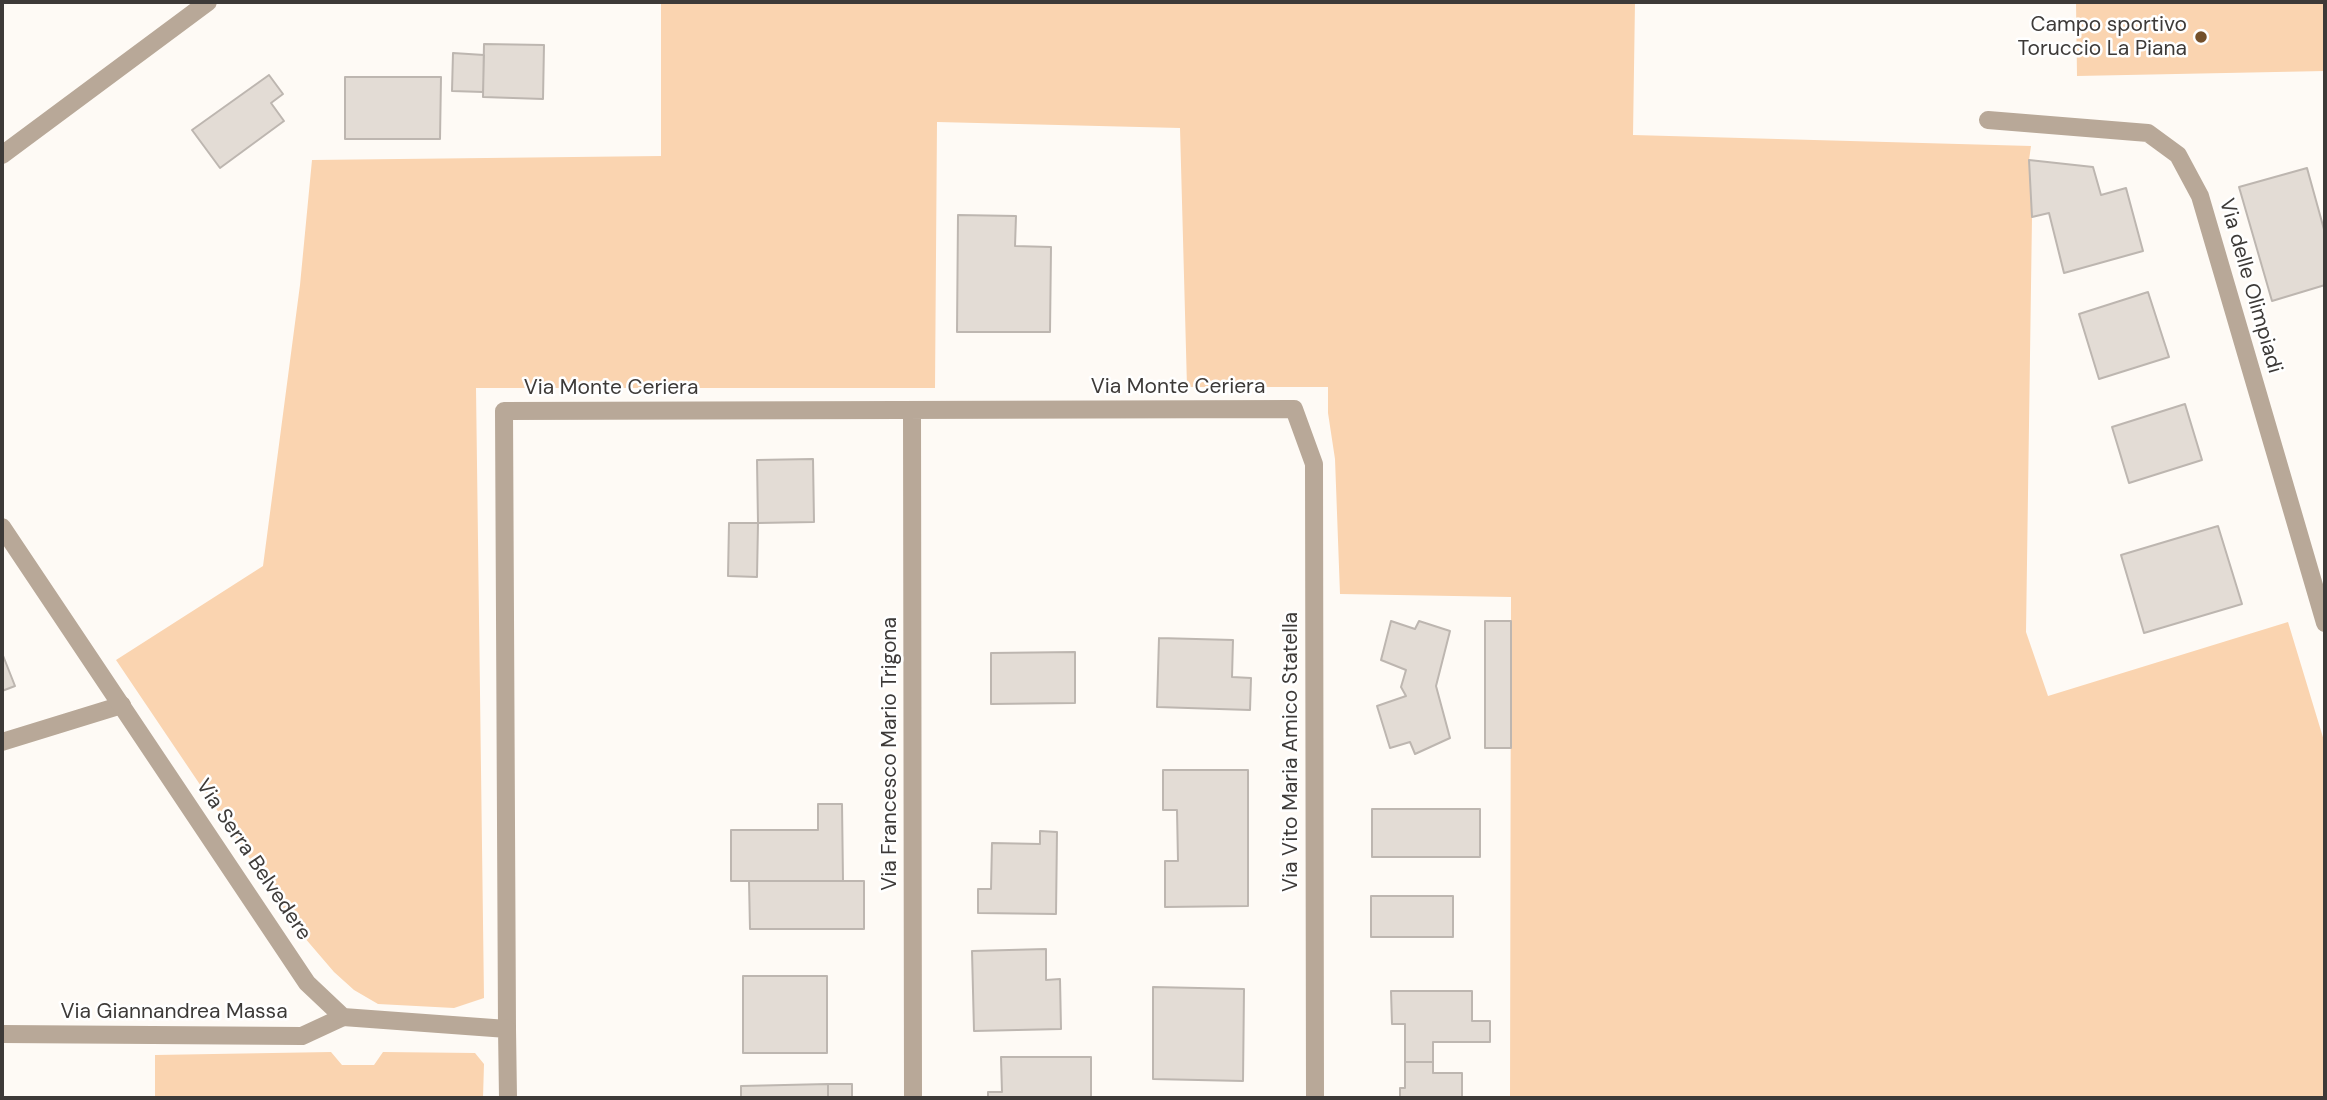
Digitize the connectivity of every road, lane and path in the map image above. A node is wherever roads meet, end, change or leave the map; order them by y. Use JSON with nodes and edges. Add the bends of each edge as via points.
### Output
{"nodes":[{"id":1,"x":208,"y":2,"type":"edge"},
{"id":2,"x":1988,"y":120,"type":"dead end"},
{"id":3,"x":2,"y":155,"type":"edge"},
{"id":4,"x":1294,"y":409,"type":"joint"},
{"id":5,"x":912,"y":410,"type":"junction"},
{"id":6,"x":2,"y":527,"type":"edge"},
{"id":7,"x":2325,"y":623,"type":"edge"},
{"id":8,"x":122,"y":705,"type":"junction"},
{"id":9,"x":2,"y":741,"type":"edge"},
{"id":10,"x":343,"y":1017,"type":"junction"},
{"id":11,"x":507,"y":1029,"type":"junction"},
{"id":12,"x":2,"y":1034,"type":"edge"},
{"id":13,"x":508,"y":1098,"type":"edge"},
{"id":14,"x":913,"y":1098,"type":"edge"},
{"id":15,"x":1315,"y":1098,"type":"edge"}],
"edges":[{"from":1,"to":3,"type":"street"},
{"from":2,"to":7,"type":"street","name":"Via delle Olimpiadi","via":[[2148,133],[2178,155],[2200,196]]},
{"from":4,"to":5,"type":"street","name":"Via Monte Ceriera"},
{"from":4,"to":15,"type":"street","name":"Via Vito Maria Amico Statella","via":[[1314,464]]},
{"from":5,"to":11,"type":"street","name":"Via Monte Ceriera","via":[[504,411]]},
{"from":5,"to":14,"type":"street","name":"Via Francesco Mario Trigona"},
{"from":6,"to":8,"type":"street","name":"Via Serra Belvedere"},
{"from":8,"to":9,"type":"street"},
{"from":8,"to":10,"type":"street","name":"Via Serra Belvedere","via":[[307,983]]},
{"from":10,"to":11,"type":"street"},
{"from":10,"to":12,"type":"street","name":"Via Giannandrea Massa","via":[[302,1036]]},
{"from":11,"to":13,"type":"street"}]}
